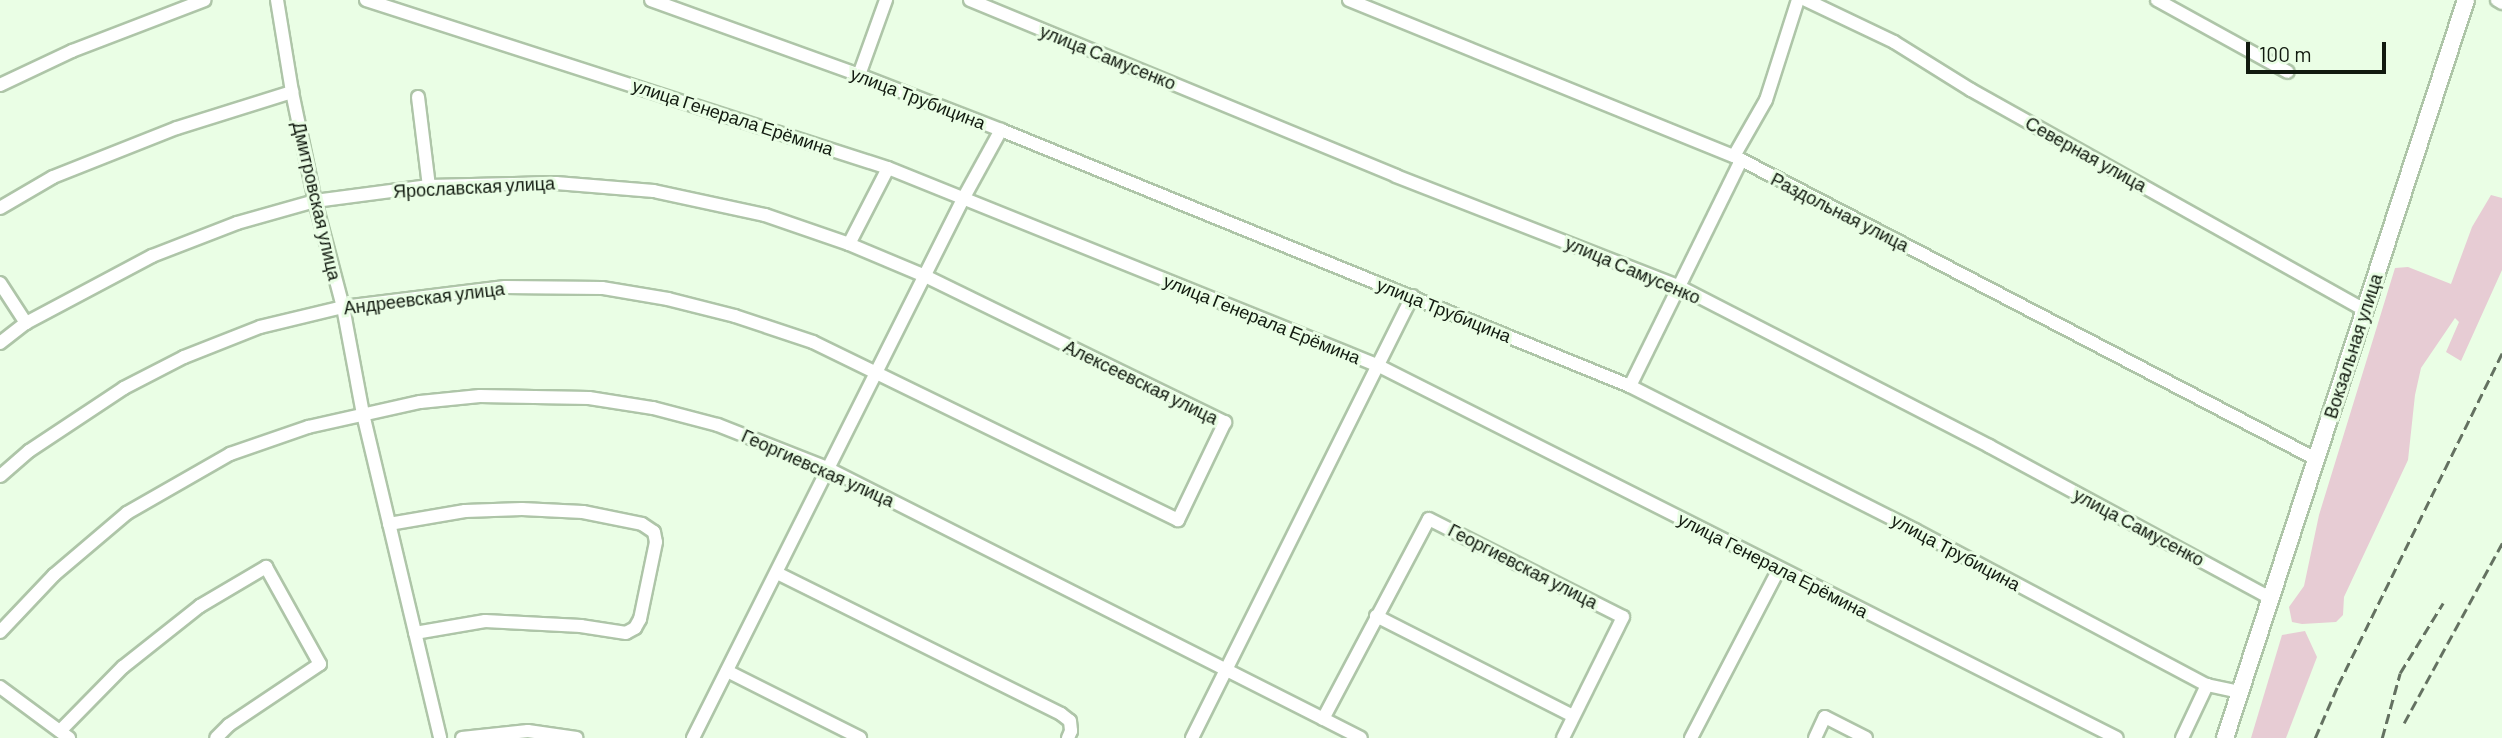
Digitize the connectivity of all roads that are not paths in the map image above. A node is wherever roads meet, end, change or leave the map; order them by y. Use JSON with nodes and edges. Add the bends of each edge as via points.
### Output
{"nodes":[{"id":1,"x":205,"y":0,"type":"edge"},
{"id":2,"x":366,"y":0,"type":"edge"},
{"id":3,"x":651,"y":0,"type":"edge"},
{"id":4,"x":886,"y":0,"type":"edge"},
{"id":5,"x":970,"y":0,"type":"edge"},
{"id":6,"x":1349,"y":0,"type":"edge"},
{"id":7,"x":1798,"y":0,"type":"edge"},
{"id":8,"x":1806,"y":0,"type":"edge"},
{"id":9,"x":2157,"y":0,"type":"edge"},
{"id":10,"x":2466,"y":0,"type":"edge"},
{"id":11,"x":2497,"y":0,"type":"edge"},
{"id":12,"x":275,"y":1,"type":"edge"},
{"id":13,"x":2502,"y":3,"type":"edge"},
{"id":14,"x":2288,"y":72,"type":"dead end"},
{"id":15,"x":859,"y":75,"type":"junction"},
{"id":16,"x":0,"y":85,"type":"edge"},
{"id":17,"x":292,"y":92,"type":"junction"},
{"id":18,"x":418,"y":97,"type":"dead end"},
{"id":19,"x":1000,"y":130,"type":"junction"},
{"id":20,"x":1737,"y":158,"type":"junction"},
{"id":21,"x":888,"y":167,"type":"junction"},
{"id":22,"x":429,"y":186,"type":"junction"},
{"id":23,"x":963,"y":199,"type":"junction"},
{"id":24,"x":315,"y":201,"type":"junction"},
{"id":25,"x":0,"y":208,"type":"edge"},
{"id":26,"x":849,"y":244,"type":"junction"},
{"id":27,"x":925,"y":276,"type":"junction"},
{"id":28,"x":0,"y":283,"type":"edge"},
{"id":29,"x":1680,"y":287,"type":"junction"},
{"id":30,"x":1412,"y":296,"type":"junction"},
{"id":31,"x":343,"y":307,"type":"junction"},
{"id":32,"x":2365,"y":310,"type":"junction"},
{"id":33,"x":26,"y":323,"type":"junction"},
{"id":34,"x":0,"y":342,"type":"edge"},
{"id":35,"x":1379,"y":366,"type":"junction"},
{"id":36,"x":877,"y":373,"type":"junction"},
{"id":37,"x":1630,"y":386,"type":"junction"},
{"id":38,"x":363,"y":414,"type":"junction"},
{"id":39,"x":2316,"y":459,"type":"junction"},
{"id":40,"x":827,"y":468,"type":"junction"},
{"id":41,"x":0,"y":476,"type":"edge"},
{"id":42,"x":388,"y":524,"type":"junction"},
{"id":43,"x":1779,"y":569,"type":"junction"},
{"id":44,"x":777,"y":573,"type":"junction"},
{"id":45,"x":2270,"y":598,"type":"junction"},
{"id":46,"x":1376,"y":616,"type":"junction"},
{"id":47,"x":0,"y":632,"type":"edge"},
{"id":48,"x":415,"y":633,"type":"junction"},
{"id":49,"x":1226,"y":668,"type":"junction"},
{"id":50,"x":727,"y":671,"type":"junction"},
{"id":51,"x":2207,"y":685,"type":"junction"},
{"id":52,"x":0,"y":687,"type":"edge"},
{"id":53,"x":2240,"y":692,"type":"junction"},
{"id":54,"x":1573,"y":716,"type":"junction"},
{"id":55,"x":1322,"y":719,"type":"junction"},
{"id":56,"x":64,"y":735,"type":"edge"},
{"id":57,"x":216,"y":738,"type":"edge"},
{"id":58,"x":440,"y":738,"type":"edge"},
{"id":59,"x":462,"y":738,"type":"edge"},
{"id":60,"x":577,"y":738,"type":"edge"},
{"id":61,"x":694,"y":738,"type":"edge"},
{"id":62,"x":860,"y":738,"type":"edge"},
{"id":63,"x":1068,"y":738,"type":"edge"},
{"id":64,"x":1192,"y":738,"type":"edge"},
{"id":65,"x":1361,"y":738,"type":"edge"},
{"id":66,"x":1563,"y":738,"type":"edge"},
{"id":67,"x":1691,"y":738,"type":"edge"},
{"id":68,"x":1815,"y":738,"type":"edge"},
{"id":69,"x":1867,"y":738,"type":"edge"},
{"id":70,"x":2117,"y":738,"type":"edge"},
{"id":71,"x":2182,"y":738,"type":"edge"},
{"id":72,"x":2225,"y":738,"type":"edge"}],
"edges":[{"from":1,"to":16,"type":"street","via":[[72,51]]},
{"from":2,"to":21,"type":"street","name":"улица Генерала Ерёмина"},
{"from":3,"to":15,"type":"street","name":"улица Трубицина"},
{"from":4,"to":15,"type":"street"},
{"from":5,"to":29,"type":"street","name":"улица Самусенко","via":[[1396,176]]},
{"from":6,"to":20,"type":"street","name":"Раздольная улица"},
{"from":7,"to":20,"type":"street","via":[[1766,100]]},
{"from":8,"to":32,"type":"street","name":"Северная улица","via":[[1894,42],[1971,90]]},
{"from":9,"to":14,"type":"street"},
{"from":10,"to":32,"type":"main road","name":"Вокзальная улица"},
{"from":11,"to":13,"type":"street"},
{"from":12,"to":17,"type":"street","name":"Дмитровская улица"},
{"from":15,"to":19,"type":"street","name":"улица Трубицина"},
{"from":17,"to":24,"type":"street","name":"Дмитровская улица"},
{"from":17,"to":25,"type":"street","via":[[102,157],[52,177]]},
{"from":18,"to":22,"type":"street"},
{"from":19,"to":23,"type":"street"},
{"from":19,"to":30,"type":"street","name":"улица Трубицина"},
{"from":20,"to":29,"type":"street"},
{"from":20,"to":39,"type":"street","name":"Раздольная улица"},
{"from":21,"to":23,"type":"street","name":"улица Генерала Ерёмина"},
{"from":21,"to":26,"type":"street"},
{"from":22,"to":24,"type":"street","name":"Ярославская улица"},
{"from":22,"to":26,"type":"street","name":"Ярославская улица","via":[[556,183],[654,191],[765,215]]},
{"from":23,"to":27,"type":"street"},
{"from":23,"to":35,"type":"street","name":"улица Генерала Ерёмина"},
{"from":24,"to":31,"type":"street","name":"Дмитровская улица"},
{"from":24,"to":33,"type":"street","name":"Ярославская улица","via":[[237,223],[152,256]]},
{"from":26,"to":27,"type":"street","name":"Ярославская улица"},
{"from":27,"to":36,"type":"street"},
{"from":27,"to":36,"type":"street","name":"Алексеевская улица","via":[[1225,422],[1178,520]]},
{"from":28,"to":33,"type":"street"},
{"from":29,"to":37,"type":"street"},
{"from":29,"to":45,"type":"street","name":"улица Самусенко"},
{"from":30,"to":35,"type":"street"},
{"from":30,"to":37,"type":"street","name":"улица Трубицина"},
{"from":31,"to":36,"type":"street","name":"Андреевская улица","via":[[505,287],[602,288],[735,316],[813,342]]},
{"from":31,"to":38,"type":"street","name":"Дмитровская улица"},
{"from":31,"to":41,"type":"street","name":"Андреевская улица","via":[[260,327],[184,356],[124,388],[29,451]]},
{"from":32,"to":39,"type":"main road","name":"Вокзальная улица"},
{"from":33,"to":34,"type":"street","name":"Ярославская улица"},
{"from":35,"to":43,"type":"street","name":"улица Генерала Ерёмина"},
{"from":35,"to":49,"type":"street"},
{"from":36,"to":40,"type":"street"},
{"from":37,"to":51,"type":"street","name":"улица Трубицина"},
{"from":38,"to":40,"type":"street","name":"Георгиевская улица","via":[[480,396],[589,398],[708,422]]},
{"from":38,"to":42,"type":"street","name":"Дмитровская улица"},
{"from":38,"to":47,"type":"street","name":"Георгиевская улица","via":[[230,454],[127,513],[54,575]]},
{"from":39,"to":45,"type":"main road","name":"Вокзальная улица"},
{"from":40,"to":44,"type":"street"},
{"from":40,"to":49,"type":"street","name":"Георгиевская улица"},
{"from":42,"to":48,"type":"street","name":"Дмитровская улица"},
{"from":42,"to":48,"type":"street","via":[[465,511],[522,509],[583,512],[642,524],[654,532],[656,542],[640,620],[626,633],[485,621]]},
{"from":43,"to":67,"type":"street"},
{"from":43,"to":70,"type":"street","name":"улица Генерала Ерёмина"},
{"from":44,"to":50,"type":"street"},
{"from":44,"to":63,"type":"street","via":[[1061,714],[1070,721]]},
{"from":45,"to":53,"type":"main road","name":"Вокзальная улица"},
{"from":46,"to":54,"type":"street"},
{"from":46,"to":54,"type":"street","name":"Георгиевская улица","via":[[1429,519],[1623,617]]},
{"from":46,"to":55,"type":"street","name":"Георгиевская улица"},
{"from":48,"to":58,"type":"street","name":"Дмитровская улица"},
{"from":49,"to":55,"type":"street","name":"Георгиевская улица"},
{"from":49,"to":64,"type":"street"},
{"from":50,"to":61,"type":"street"},
{"from":50,"to":62,"type":"street"},
{"from":51,"to":53,"type":"street"},
{"from":51,"to":71,"type":"street"},
{"from":52,"to":56,"type":"street"},
{"from":53,"to":72,"type":"main road","name":"Вокзальная улица"},
{"from":54,"to":66,"type":"street","name":"Георгиевская улица"},
{"from":55,"to":65,"type":"street","name":"Георгиевская улица"},
{"from":56,"to":57,"type":"street","via":[[133,660],[200,606],[266,567],[320,664]]},
{"from":59,"to":60,"type":"street","via":[[528,731]]},
{"from":68,"to":69,"type":"street","via":[[1825,717]]}]}
